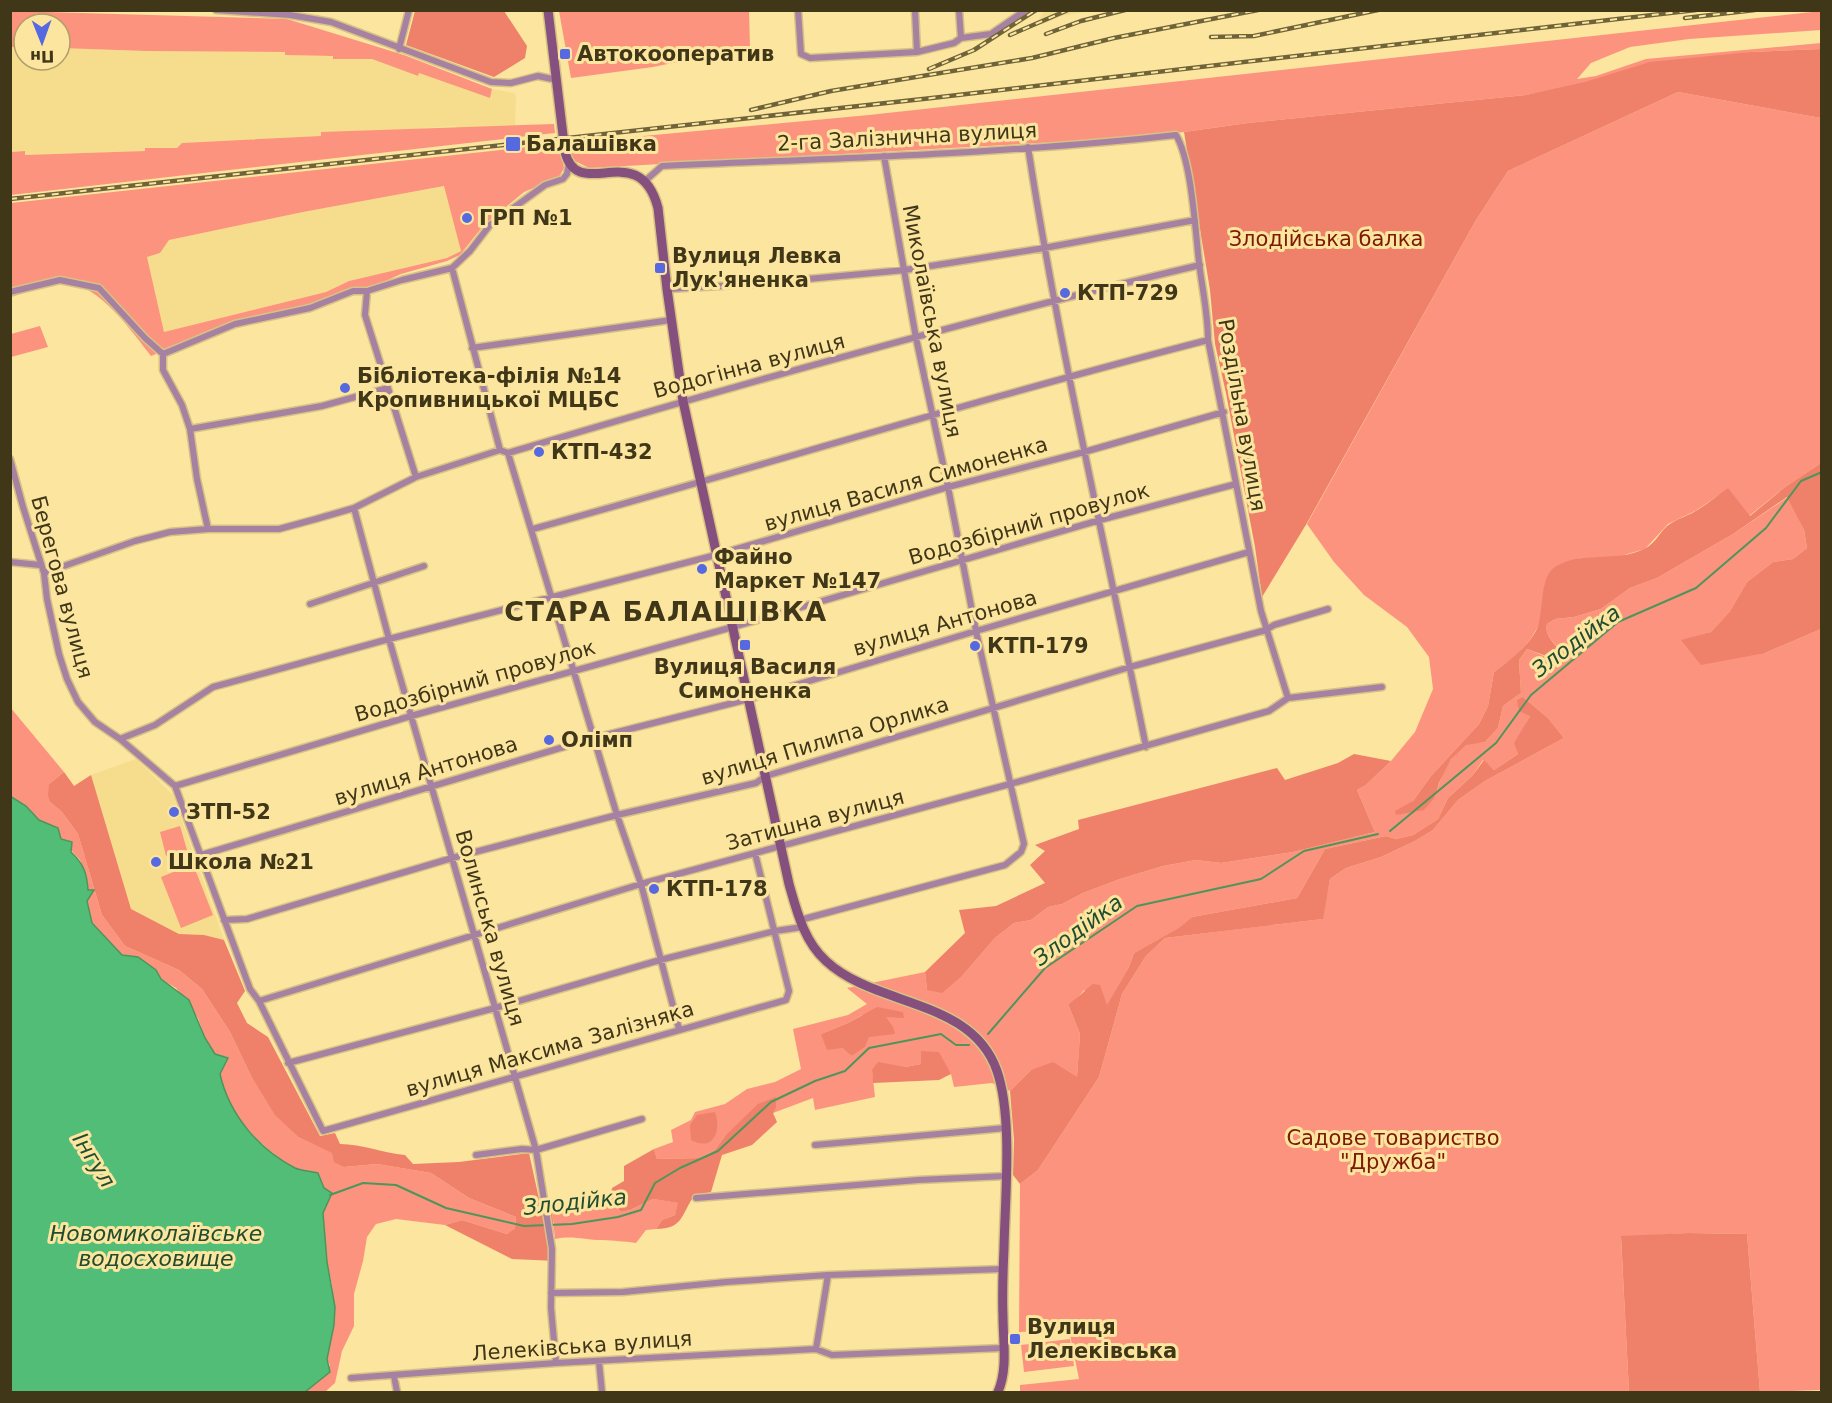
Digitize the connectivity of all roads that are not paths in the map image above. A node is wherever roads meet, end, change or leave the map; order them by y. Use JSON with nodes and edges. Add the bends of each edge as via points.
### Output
{"nodes":[{"id":1,"x":216,"y":10,"type":"edge"},
{"id":2,"x":409,"y":10,"type":"edge"},
{"id":3,"x":548,"y":10,"type":"edge"},
{"id":4,"x":798,"y":10,"type":"edge"},
{"id":5,"x":915,"y":10,"type":"edge"},
{"id":6,"x":959,"y":10,"type":"edge"},
{"id":7,"x":1026,"y":10,"type":"edge"},
{"id":8,"x":961,"y":38,"type":"junction"},
{"id":9,"x":399,"y":49,"type":"junction"},
{"id":10,"x":917,"y":52,"type":"junction"},
{"id":11,"x":557,"y":80,"type":"junction"},
{"id":12,"x":1176,"y":135,"type":"joint"},
{"id":13,"x":1028,"y":147,"type":"junction"},
{"id":14,"x":884,"y":156,"type":"junction"},
{"id":15,"x":569,"y":163,"type":"junction"},
{"id":16,"x":648,"y":185,"type":"junction"},
{"id":17,"x":1195,"y":220,"type":"junction"},
{"id":18,"x":1044,"y":248,"type":"junction"},
{"id":19,"x":1200,"y":265,"type":"junction"},
{"id":20,"x":452,"y":268,"type":"junction"},
{"id":21,"x":905,"y":270,"type":"junction"},
{"id":22,"x":667,"y":289,"type":"junction"},
{"id":23,"x":367,"y":291,"type":"junction"},
{"id":24,"x":10,"y":292,"type":"edge"},
{"id":25,"x":1054,"y":300,"type":"junction"},
{"id":26,"x":671,"y":320,"type":"junction"},
{"id":27,"x":916,"y":338,"type":"junction"},
{"id":28,"x":1208,"y":340,"type":"junction"},
{"id":29,"x":472,"y":348,"type":"junction"},
{"id":30,"x":163,"y":354,"type":"junction"},
{"id":31,"x":1068,"y":376,"type":"junction"},
{"id":32,"x":388,"y":388,"type":"junction"},
{"id":33,"x":682,"y":401,"type":"junction"},
{"id":34,"x":1224,"y":412,"type":"junction"},
{"id":35,"x":933,"y":415,"type":"junction"},
{"id":36,"x":190,"y":429,"type":"junction"},
{"id":37,"x":500,"y":450,"type":"junction"},
{"id":38,"x":1084,"y":452,"type":"junction"},
{"id":39,"x":508,"y":453,"type":"junction"},
{"id":40,"x":10,"y":459,"type":"edge"},
{"id":41,"x":416,"y":477,"type":"junction"},
{"id":42,"x":699,"y":483,"type":"junction"},
{"id":43,"x":1236,"y":484,"type":"junction"},
{"id":44,"x":948,"y":487,"type":"junction"},
{"id":45,"x":354,"y":508,"type":"junction"},
{"id":46,"x":1100,"y":520,"type":"junction"},
{"id":47,"x":208,"y":529,"type":"junction"},
{"id":48,"x":533,"y":529,"type":"junction"},
{"id":49,"x":1249,"y":552,"type":"junction"},
{"id":50,"x":716,"y":555,"type":"junction"},
{"id":51,"x":962,"y":560,"type":"junction"},
{"id":52,"x":10,"y":562,"type":"edge"},
{"id":53,"x":40,"y":565,"type":"junction"},
{"id":54,"x":424,"y":566,"type":"dead end"},
{"id":55,"x":44,"y":573,"type":"junction"},
{"id":56,"x":374,"y":583,"type":"junction"},
{"id":57,"x":1114,"y":592,"type":"junction"},
{"id":58,"x":552,"y":597,"type":"junction"},
{"id":59,"x":310,"y":604,"type":"dead end"},
{"id":60,"x":1328,"y":609,"type":"dead end"},
{"id":61,"x":733,"y":627,"type":"junction"},
{"id":62,"x":1266,"y":630,"type":"junction"},
{"id":63,"x":976,"y":631,"type":"junction"},
{"id":64,"x":389,"y":639,"type":"junction"},
{"id":65,"x":1130,"y":667,"type":"junction"},
{"id":66,"x":574,"y":670,"type":"junction"},
{"id":67,"x":1382,"y":687,"type":"dead end"},
{"id":68,"x":1288,"y":698,"type":"junction"},
{"id":69,"x":749,"y":699,"type":"junction"},
{"id":70,"x":993,"y":708,"type":"junction"},
{"id":71,"x":411,"y":716,"type":"junction"},
{"id":72,"x":594,"y":738,"type":"junction"},
{"id":73,"x":120,"y":739,"type":"junction"},
{"id":74,"x":1146,"y":747,"type":"junction"},
{"id":75,"x":766,"y":776,"type":"junction"},
{"id":76,"x":1010,"y":784,"type":"junction"},
{"id":77,"x":175,"y":786,"type":"junction"},
{"id":78,"x":433,"y":787,"type":"junction"},
{"id":79,"x":617,"y":815,"type":"junction"},
{"id":80,"x":781,"y":847,"type":"junction"},
{"id":81,"x":755,"y":854,"type":"junction"},
{"id":82,"x":201,"y":855,"type":"junction"},
{"id":83,"x":452,"y":858,"type":"junction"},
{"id":84,"x":641,"y":884,"type":"junction"},
{"id":85,"x":224,"y":920,"type":"junction"},
{"id":86,"x":801,"y":923,"type":"junction"},
{"id":87,"x":775,"y":931,"type":"junction"},
{"id":88,"x":474,"y":936,"type":"junction"},
{"id":89,"x":660,"y":960,"type":"junction"},
{"id":90,"x":259,"y":1001,"type":"junction"},
{"id":91,"x":495,"y":1008,"type":"junction"},
{"id":92,"x":679,"y":1029,"type":"junction"},
{"id":93,"x":288,"y":1063,"type":"junction"},
{"id":94,"x":515,"y":1076,"type":"junction"},
{"id":95,"x":642,"y":1119,"type":"dead end"},
{"id":96,"x":1006,"y":1128,"type":"junction"},
{"id":97,"x":814,"y":1145,"type":"dead end"},
{"id":98,"x":536,"y":1150,"type":"junction"},
{"id":99,"x":476,"y":1155,"type":"dead end"},
{"id":100,"x":1006,"y":1176,"type":"junction"},
{"id":101,"x":696,"y":1198,"type":"dead end"},
{"id":102,"x":1003,"y":1269,"type":"junction"},
{"id":103,"x":828,"y":1275,"type":"junction"},
{"id":104,"x":551,"y":1293,"type":"junction"},
{"id":105,"x":1004,"y":1348,"type":"junction"},
{"id":106,"x":816,"y":1349,"type":"junction"},
{"id":107,"x":599,"y":1362,"type":"junction"},
{"id":108,"x":556,"y":1363,"type":"junction"},
{"id":109,"x":394,"y":1376,"type":"junction"},
{"id":110,"x":351,"y":1378,"type":"dead end"},
{"id":111,"x":1002,"y":1390,"type":"edge"},
{"id":112,"x":397,"y":1392,"type":"edge"},
{"id":113,"x":602,"y":1392,"type":"edge"}],
"edges":[{"from":1,"to":9,"type":"street","via":[[331,22]]},
{"from":2,"to":9,"type":"street"},
{"from":3,"to":11,"type":"street"},
{"from":4,"to":10,"type":"street","via":[[801,54],[810,58]]},
{"from":5,"to":10,"type":"street"},
{"from":6,"to":8,"type":"street"},
{"from":7,"to":8,"type":"street","via":[[991,34]]},
{"from":8,"to":10,"type":"street"},
{"from":9,"to":11,"type":"street","via":[[491,82],[511,83],[538,76]]},
{"from":11,"to":15,"type":"street"},
{"from":12,"to":13,"type":"street","name":"2-га Залізнична вулиця"},
{"from":12,"to":17,"type":"street","name":"Роздільна вулиця"},
{"from":13,"to":14,"type":"street","name":"2-га Залізнична вулиця"},
{"from":13,"to":18,"type":"street"},
{"from":14,"to":16,"type":"street","name":"2-га Залізнична вулиця","via":[[662,166]]},
{"from":14,"to":21,"type":"street","name":"Миколаївська вулиця"},
{"from":15,"to":16,"type":"street","via":[[585,173],[635,174]]},
{"from":15,"to":20,"type":"street","via":[[563,179],[545,185],[490,225]]},
{"from":16,"to":22,"type":"street","via":[[658,208]]},
{"from":17,"to":18,"type":"street"},
{"from":17,"to":19,"type":"street","name":"Роздільна вулиця"},
{"from":18,"to":21,"type":"street"},
{"from":18,"to":25,"type":"street"},
{"from":19,"to":25,"type":"street","name":"Водогінна вулиця"},
{"from":19,"to":28,"type":"street","name":"Роздільна вулиця"},
{"from":20,"to":23,"type":"street"},
{"from":20,"to":29,"type":"street"},
{"from":21,"to":22,"type":"street"},
{"from":21,"to":27,"type":"street","name":"Миколаївська вулиця"},
{"from":22,"to":26,"type":"street"},
{"from":23,"to":30,"type":"street","via":[[353,291],[310,308],[235,324]]},
{"from":23,"to":32,"type":"street","via":[[365,315]]},
{"from":24,"to":30,"type":"street","via":[[60,280],[99,288]]},
{"from":25,"to":27,"type":"street","name":"Водогінна вулиця"},
{"from":25,"to":31,"type":"street"},
{"from":26,"to":29,"type":"street"},
{"from":26,"to":33,"type":"street"},
{"from":27,"to":33,"type":"street","name":"Водогінна вулиця"},
{"from":27,"to":35,"type":"street","name":"Миколаївська вулиця"},
{"from":28,"to":31,"type":"street"},
{"from":28,"to":34,"type":"street","name":"Роздільна вулиця"},
{"from":29,"to":37,"type":"street"},
{"from":30,"to":36,"type":"street","via":[[163,370]]},
{"from":31,"to":35,"type":"street"},
{"from":31,"to":38,"type":"street"},
{"from":32,"to":36,"type":"street","via":[[322,406]]},
{"from":32,"to":41,"type":"street"},
{"from":33,"to":39,"type":"street","name":"Водогінна вулиця"},
{"from":33,"to":42,"type":"street"},
{"from":34,"to":38,"type":"street","name":"вулиця Василя Симоненка"},
{"from":34,"to":43,"type":"street","name":"Роздільна вулиця"},
{"from":35,"to":42,"type":"street"},
{"from":35,"to":44,"type":"street","name":"Миколаївська вулиця"},
{"from":36,"to":47,"type":"street"},
{"from":37,"to":39,"type":"street"},
{"from":37,"to":41,"type":"street"},
{"from":38,"to":44,"type":"street","name":"вулиця Василя Симоненка"},
{"from":38,"to":46,"type":"street"},
{"from":39,"to":48,"type":"street"},
{"from":40,"to":53,"type":"street","name":"Берегова вулиця"},
{"from":41,"to":45,"type":"street"},
{"from":42,"to":48,"type":"street"},
{"from":42,"to":50,"type":"street"},
{"from":43,"to":46,"type":"street","name":"Водозбірний провулок"},
{"from":43,"to":49,"type":"street","name":"Роздільна вулиця"},
{"from":44,"to":50,"type":"street","name":"вулиця Василя Симоненка"},
{"from":44,"to":51,"type":"street","name":"Миколаївська вулиця"},
{"from":45,"to":47,"type":"street","via":[[279,529]]},
{"from":45,"to":56,"type":"street","name":"Волинська вулиця"},
{"from":46,"to":51,"type":"street","name":"Водозбірний провулок"},
{"from":46,"to":57,"type":"street"},
{"from":47,"to":55,"type":"street","via":[[170,532]]},
{"from":48,"to":58,"type":"street"},
{"from":49,"to":57,"type":"street","name":"вулиця Антонова"},
{"from":49,"to":62,"type":"street","name":"Роздільна вулиця"},
{"from":50,"to":58,"type":"street","name":"вулиця Василя Симоненка"},
{"from":50,"to":61,"type":"street"},
{"from":51,"to":61,"type":"street","name":"Водозбірний провулок"},
{"from":51,"to":63,"type":"street","name":"Миколаївська вулиця"},
{"from":52,"to":53,"type":"street"},
{"from":53,"to":55,"type":"street","name":"Берегова вулиця"},
{"from":54,"to":56,"type":"street"},
{"from":55,"to":73,"type":"street","name":"Берегова вулиця","via":[[67,679],[78,702],[95,722]]},
{"from":56,"to":59,"type":"street"},
{"from":56,"to":64,"type":"street","name":"Волинська вулиця"},
{"from":57,"to":63,"type":"street","name":"вулиця Антонова"},
{"from":57,"to":65,"type":"street"},
{"from":58,"to":64,"type":"street","name":"вулиця Василя Симоненка"},
{"from":58,"to":66,"type":"street"},
{"from":60,"to":62,"type":"street","name":"вулиця Пилипа Орлика"},
{"from":61,"to":66,"type":"street","name":"Водозбірний провулок"},
{"from":61,"to":69,"type":"street"},
{"from":62,"to":65,"type":"street","name":"вулиця Пилипа Орлика"},
{"from":62,"to":68,"type":"street","name":"Роздільна вулиця"},
{"from":63,"to":69,"type":"street","name":"вулиця Антонова"},
{"from":63,"to":70,"type":"street","name":"Миколаївська вулиця"},
{"from":64,"to":71,"type":"street","name":"Волинська вулиця"},
{"from":64,"to":73,"type":"street","name":"вулиця Василя Симоненка","via":[[213,687],[155,725]]},
{"from":65,"to":70,"type":"street","name":"вулиця Пилипа Орлика"},
{"from":65,"to":74,"type":"street"},
{"from":66,"to":71,"type":"street","name":"Водозбірний провулок"},
{"from":66,"to":72,"type":"street"},
{"from":67,"to":68,"type":"street","name":"Затишна вулиця"},
{"from":68,"to":74,"type":"street","name":"Затишна вулиця","via":[[1269,711]]},
{"from":69,"to":72,"type":"street","name":"вулиця Антонова"},
{"from":69,"to":75,"type":"street"},
{"from":70,"to":75,"type":"street","name":"вулиця Пилипа Орлика"},
{"from":70,"to":76,"type":"street","name":"Миколаївська вулиця"},
{"from":71,"to":77,"type":"street","name":"Водозбірний провулок"},
{"from":71,"to":78,"type":"street","name":"Волинська вулиця"},
{"from":72,"to":78,"type":"street","name":"вулиця Антонова"},
{"from":72,"to":79,"type":"street"},
{"from":73,"to":77,"type":"street","name":"Берегова вулиця"},
{"from":74,"to":76,"type":"street","name":"Затишна вулиця"},
{"from":75,"to":79,"type":"street","name":"вулиця Пилипа Орлика","via":[[756,783]]},
{"from":75,"to":80,"type":"street"},
{"from":76,"to":80,"type":"street","name":"Затишна вулиця"},
{"from":76,"to":86,"type":"street","name":"Миколаївська вулиця","via":[[1024,844],[1021,852],[1005,865]]},
{"from":77,"to":82,"type":"street"},
{"from":78,"to":82,"type":"street","name":"вулиця Антонова"},
{"from":78,"to":83,"type":"street","name":"Волинська вулиця"},
{"from":79,"to":83,"type":"street","name":"вулиця Пилипа Орлика"},
{"from":79,"to":84,"type":"street"},
{"from":80,"to":81,"type":"street","name":"Затишна вулиця"},
{"from":80,"to":86,"type":"street"},
{"from":81,"to":84,"type":"street","name":"Затишна вулиця"},
{"from":81,"to":87,"type":"street"},
{"from":82,"to":85,"type":"street"},
{"from":83,"to":85,"type":"street","name":"вулиця Пилипа Орлика","via":[[247,919]]},
{"from":83,"to":88,"type":"street","name":"Волинська вулиця"},
{"from":84,"to":88,"type":"street","name":"Затишна вулиця"},
{"from":84,"to":89,"type":"street"},
{"from":85,"to":90,"type":"street","via":[[250,988]]},
{"from":86,"to":87,"type":"street"},
{"from":86,"to":96,"type":"street","via":[[825,960],[855,982],[939,1013],[968,1030],[996,1069]]},
{"from":87,"to":89,"type":"street"},
{"from":87,"to":92,"type":"street","name":"вулиця Максима Залізняка","via":[[789,991],[786,999]]},
{"from":88,"to":90,"type":"street","name":"Затишна вулиця"},
{"from":88,"to":91,"type":"street","name":"Волинська вулиця"},
{"from":89,"to":91,"type":"street"},
{"from":89,"to":92,"type":"street"},
{"from":90,"to":93,"type":"street"},
{"from":91,"to":93,"type":"street"},
{"from":91,"to":94,"type":"street","name":"Волинська вулиця"},
{"from":92,"to":94,"type":"street","name":"вулиця Максима Залізняка"},
{"from":93,"to":94,"type":"street","name":"вулиця Максима Залізняка","via":[[323,1131]]},
{"from":94,"to":98,"type":"street","name":"Волинська вулиця"},
{"from":95,"to":98,"type":"street"},
{"from":96,"to":97,"type":"street"},
{"from":96,"to":100,"type":"street"},
{"from":98,"to":99,"type":"street"},
{"from":98,"to":104,"type":"street","name":"Волинська вулиця","via":[[552,1249]]},
{"from":100,"to":101,"type":"street"},
{"from":100,"to":102,"type":"street"},
{"from":102,"to":103,"type":"street"},
{"from":102,"to":105,"type":"street"},
{"from":103,"to":104,"type":"street","via":[[623,1292]]},
{"from":103,"to":106,"type":"street"},
{"from":104,"to":108,"type":"street","name":"Волинська вулиця"},
{"from":105,"to":106,"type":"street","name":"Лелеківська вулиця","via":[[832,1355]]},
{"from":105,"to":111,"type":"street"},
{"from":106,"to":107,"type":"street","name":"Лелеківська вулиця"},
{"from":107,"to":108,"type":"street","name":"Лелеківська вулиця"},
{"from":107,"to":113,"type":"street"},
{"from":108,"to":109,"type":"street","name":"Лелеківська вулиця"},
{"from":109,"to":110,"type":"street","name":"Лелеківська вулиця"},
{"from":109,"to":112,"type":"street"}]}
